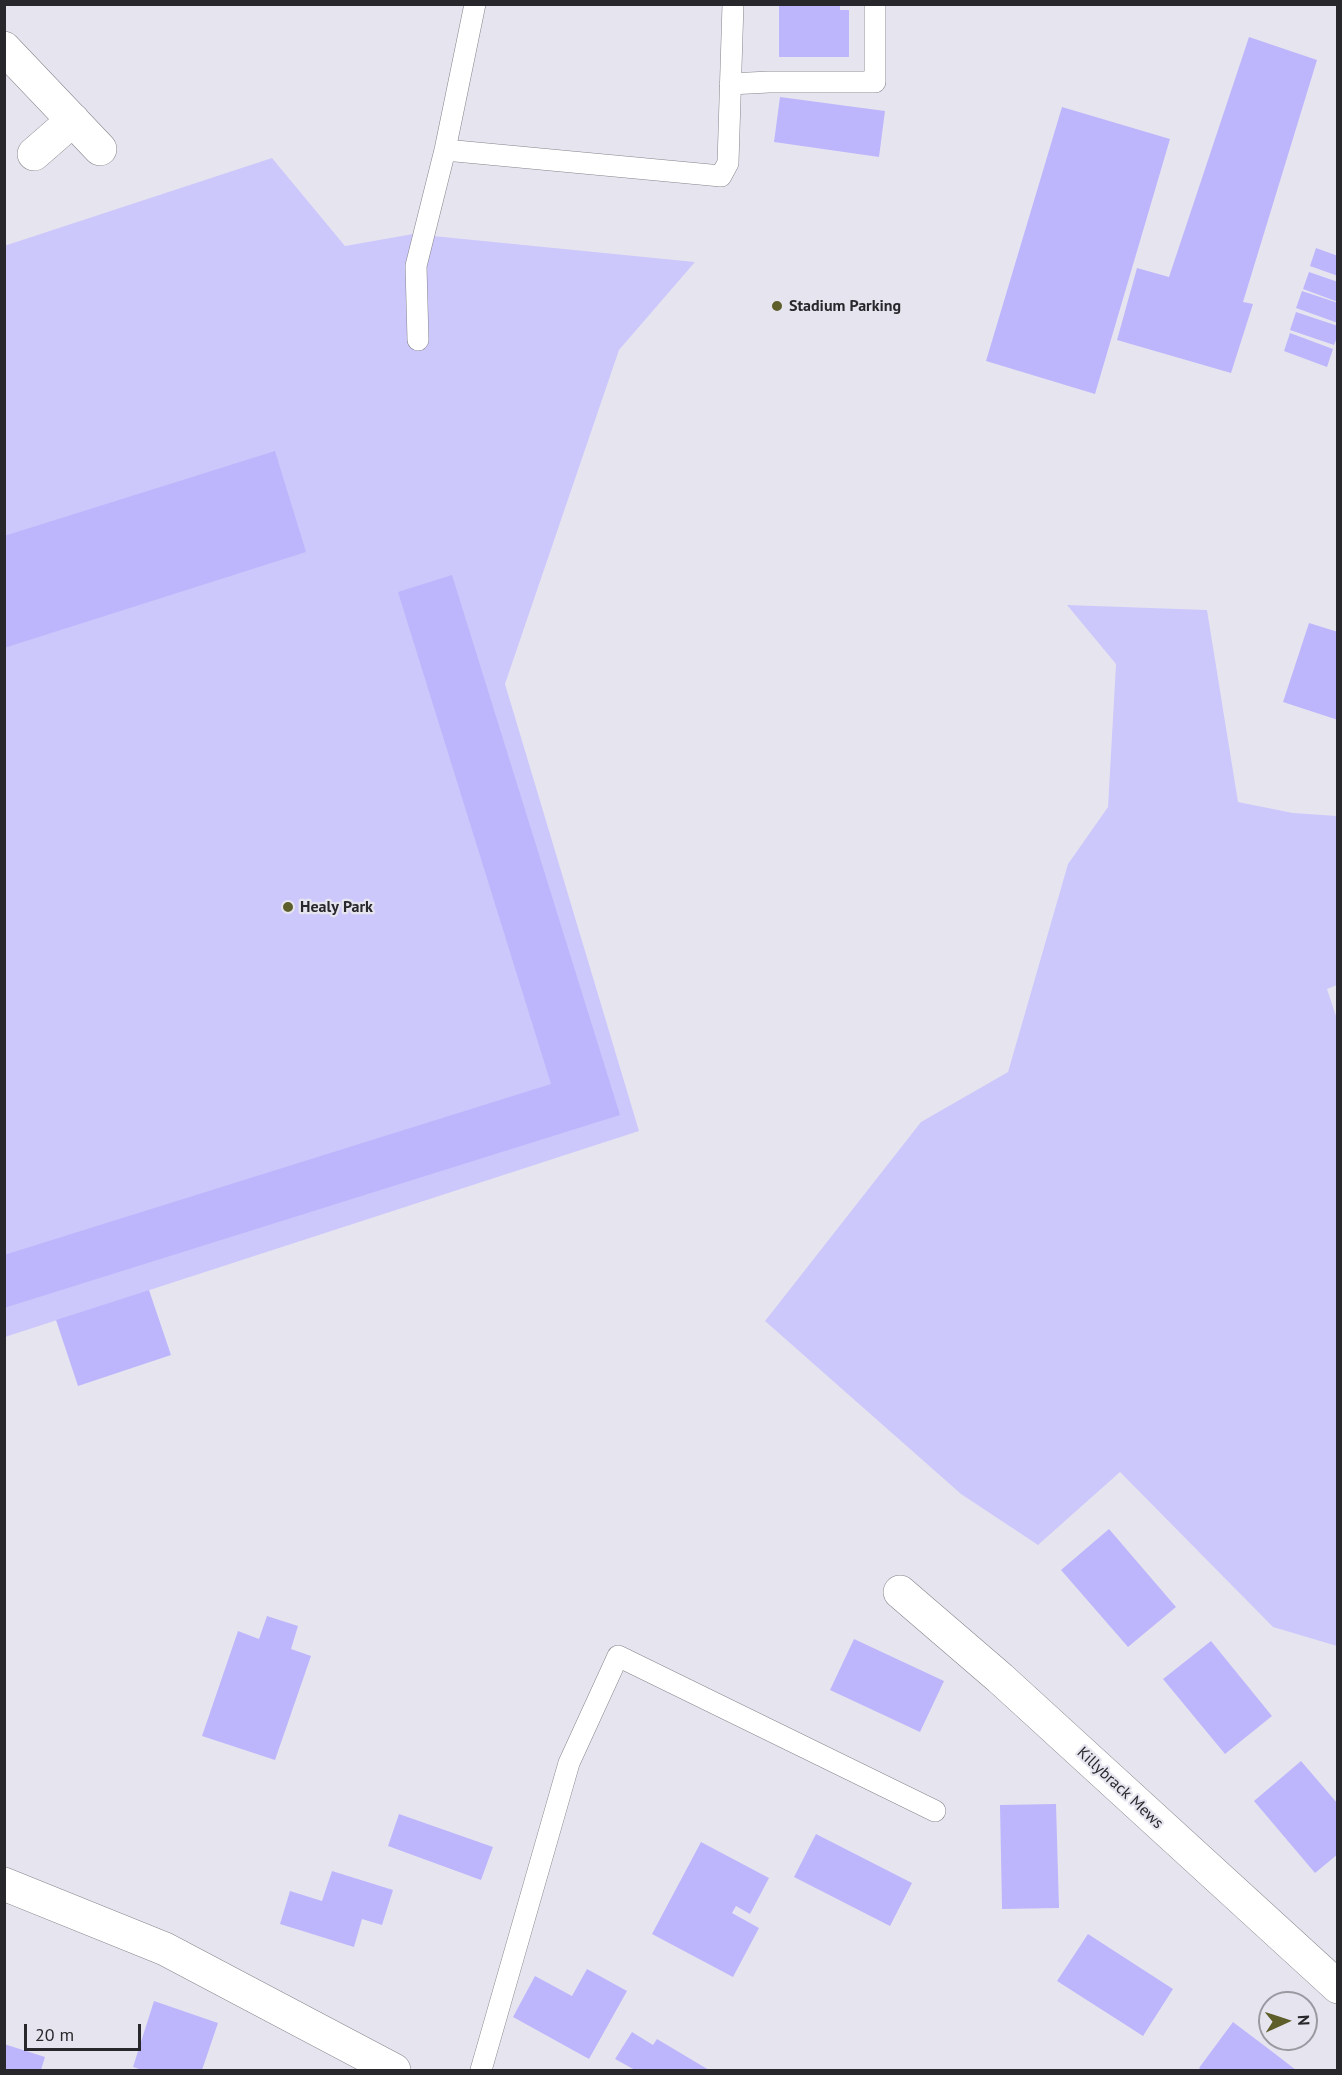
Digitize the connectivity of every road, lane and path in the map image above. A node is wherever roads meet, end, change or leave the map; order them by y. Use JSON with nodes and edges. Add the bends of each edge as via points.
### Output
{"nodes":[{"id":1,"x":475,"y":4,"type":"edge"},
{"id":2,"x":733,"y":4,"type":"edge"},
{"id":3,"x":875,"y":4,"type":"edge"},
{"id":4,"x":4,"y":48,"type":"edge"},
{"id":5,"x":730,"y":84,"type":"junction"},
{"id":6,"x":73,"y":120,"type":"junction"},
{"id":7,"x":100,"y":149,"type":"dead end"},
{"id":8,"x":446,"y":150,"type":"junction"},
{"id":9,"x":34,"y":154,"type":"dead end"},
{"id":10,"x":418,"y":339,"type":"dead end"},
{"id":11,"x":900,"y":1592,"type":"dead end"},
{"id":12,"x":935,"y":1811,"type":"dead end"},
{"id":13,"x":4,"y":1884,"type":"edge"},
{"id":14,"x":1338,"y":1987,"type":"edge"},
{"id":15,"x":394,"y":2070,"type":"edge"},
{"id":16,"x":481,"y":2070,"type":"edge"}],
"edges":[{"from":1,"to":8,"type":"lane"},
{"from":2,"to":5,"type":"lane"},
{"from":3,"to":5,"type":"lane","via":[[875,82]]},
{"from":4,"to":6,"type":"street"},
{"from":5,"to":8,"type":"lane","via":[[728,164],[721,176]]},
{"from":6,"to":7,"type":"street"},
{"from":6,"to":9,"type":"street"},
{"from":8,"to":10,"type":"lane","via":[[416,266]]},
{"from":11,"to":14,"type":"street","name":"Killybrack Mews","via":[[1000,1678]]},
{"from":12,"to":16,"type":"lane","via":[[618,1656],[569,1763]]},
{"from":13,"to":15,"type":"street","via":[[165,1949]]}]}
